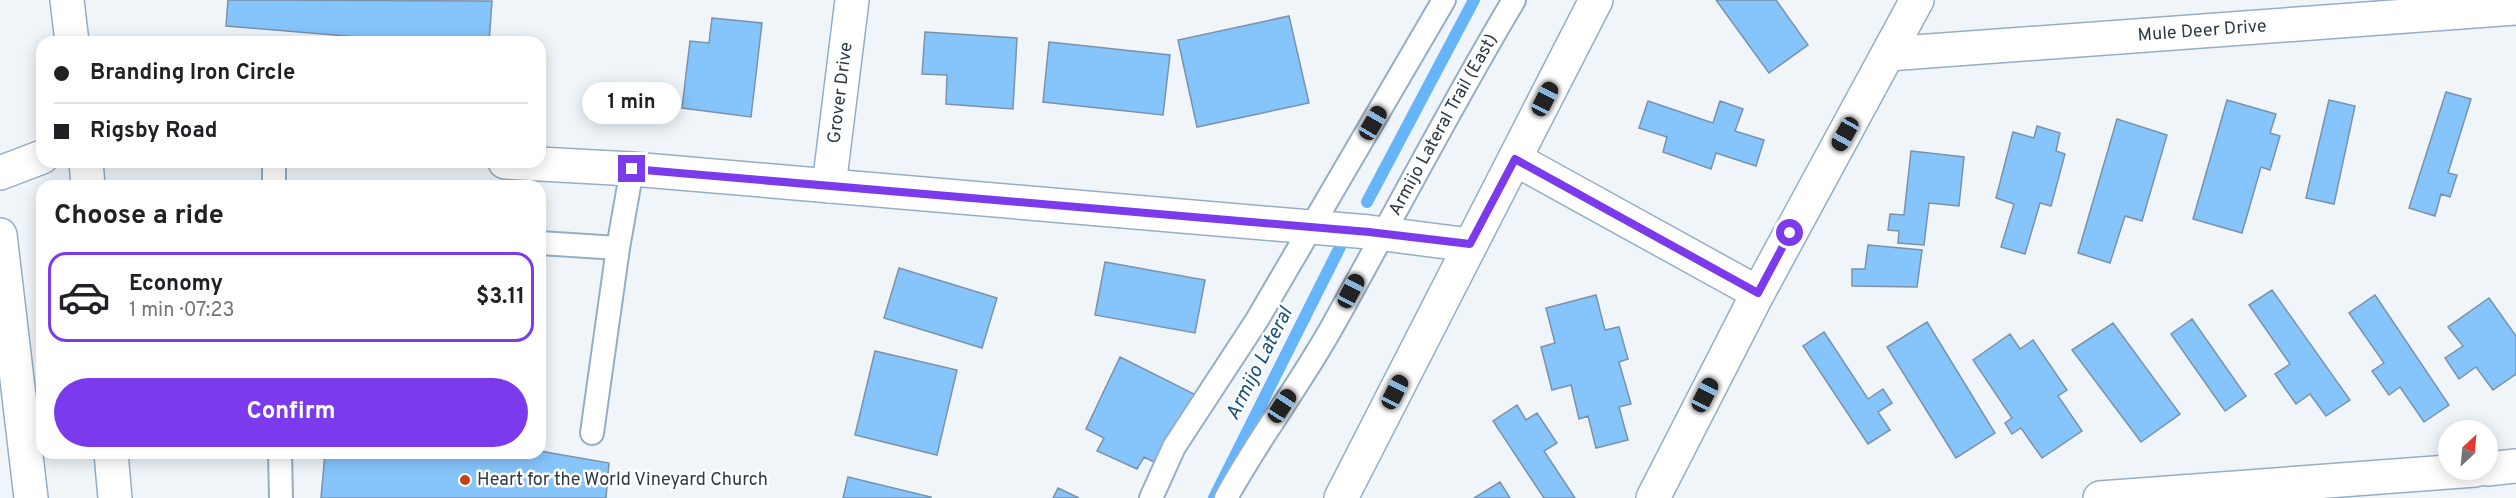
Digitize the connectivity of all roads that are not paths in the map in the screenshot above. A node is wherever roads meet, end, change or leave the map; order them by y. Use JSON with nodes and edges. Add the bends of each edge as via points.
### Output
{"nodes":[{"id":1,"x":67,"y":0,"type":"edge"},
{"id":2,"x":852,"y":0,"type":"edge"},
{"id":3,"x":1444,"y":0,"type":"edge"},
{"id":4,"x":1514,"y":0,"type":"edge"},
{"id":5,"x":1596,"y":0,"type":"edge"},
{"id":6,"x":1917,"y":0,"type":"edge"},
{"id":7,"x":2516,"y":8,"type":"edge"},
{"id":8,"x":71,"y":36,"type":"edge"},
{"id":9,"x":1888,"y":54,"type":"junction"},
{"id":10,"x":36,"y":159,"type":"edge"},
{"id":11,"x":1515,"y":159,"type":"junction"},
{"id":12,"x":546,"y":164,"type":"edge"},
{"id":13,"x":632,"y":169,"type":"junction"},
{"id":14,"x":0,"y":173,"type":"edge"},
{"id":15,"x":830,"y":186,"type":"junction"},
{"id":16,"x":1312,"y":227,"type":"junction"},
{"id":17,"x":1381,"y":234,"type":"junction"},
{"id":18,"x":0,"y":235,"type":"edge"},
{"id":19,"x":546,"y":243,"type":"edge"},
{"id":20,"x":1470,"y":244,"type":"junction"},
{"id":21,"x":618,"y":248,"type":"junction"},
{"id":22,"x":1758,"y":293,"type":"junction"},
{"id":23,"x":592,"y":433,"type":"dead end"},
{"id":24,"x":112,"y":459,"type":"edge"},
{"id":25,"x":280,"y":459,"type":"edge"},
{"id":26,"x":2516,"y":466,"type":"edge"},
{"id":27,"x":2498,"y":468,"type":"edge"},
{"id":28,"x":2438,"y":473,"type":"edge"},
{"id":29,"x":31,"y":498,"type":"edge"},
{"id":30,"x":115,"y":498,"type":"edge"},
{"id":31,"x":281,"y":498,"type":"edge"},
{"id":32,"x":1151,"y":498,"type":"edge"},
{"id":33,"x":1226,"y":498,"type":"edge"},
{"id":34,"x":1341,"y":498,"type":"edge"},
{"id":35,"x":1653,"y":498,"type":"edge"},
{"id":36,"x":2100,"y":498,"type":"edge"}],
"edges":[{"from":1,"to":8,"type":"street"},
{"from":2,"to":15,"type":"street","name":"Grover Drive"},
{"from":3,"to":16,"type":"lane"},
{"from":4,"to":17,"type":"lane","name":"Armijo Lateral Trail (East)"},
{"from":5,"to":11,"type":"street"},
{"from":6,"to":9,"type":"street"},
{"from":7,"to":9,"type":"street","name":"Mule Deer Drive"},
{"from":9,"to":22,"type":"street"},
{"from":10,"to":14,"type":"street"},
{"from":11,"to":20,"type":"street"},
{"from":11,"to":22,"type":"street"},
{"from":12,"to":13,"type":"street"},
{"from":13,"to":15,"type":"street"},
{"from":13,"to":21,"type":"lane"},
{"from":15,"to":16,"type":"street"},
{"from":16,"to":17,"type":"street"},
{"from":16,"to":32,"type":"lane","via":[[1174,447]]},
{"from":17,"to":20,"type":"street"},
{"from":17,"to":33,"type":"lane","name":"Armijo Lateral Trail (East)","via":[[1331,329]]},
{"from":18,"to":29,"type":"street"},
{"from":19,"to":21,"type":"lane"},
{"from":20,"to":34,"type":"street"},
{"from":21,"to":23,"type":"lane"},
{"from":22,"to":35,"type":"street"},
{"from":24,"to":30,"type":"street"},
{"from":25,"to":31,"type":"lane"},
{"from":26,"to":27,"type":"street"},
{"from":28,"to":36,"type":"street"}]}
